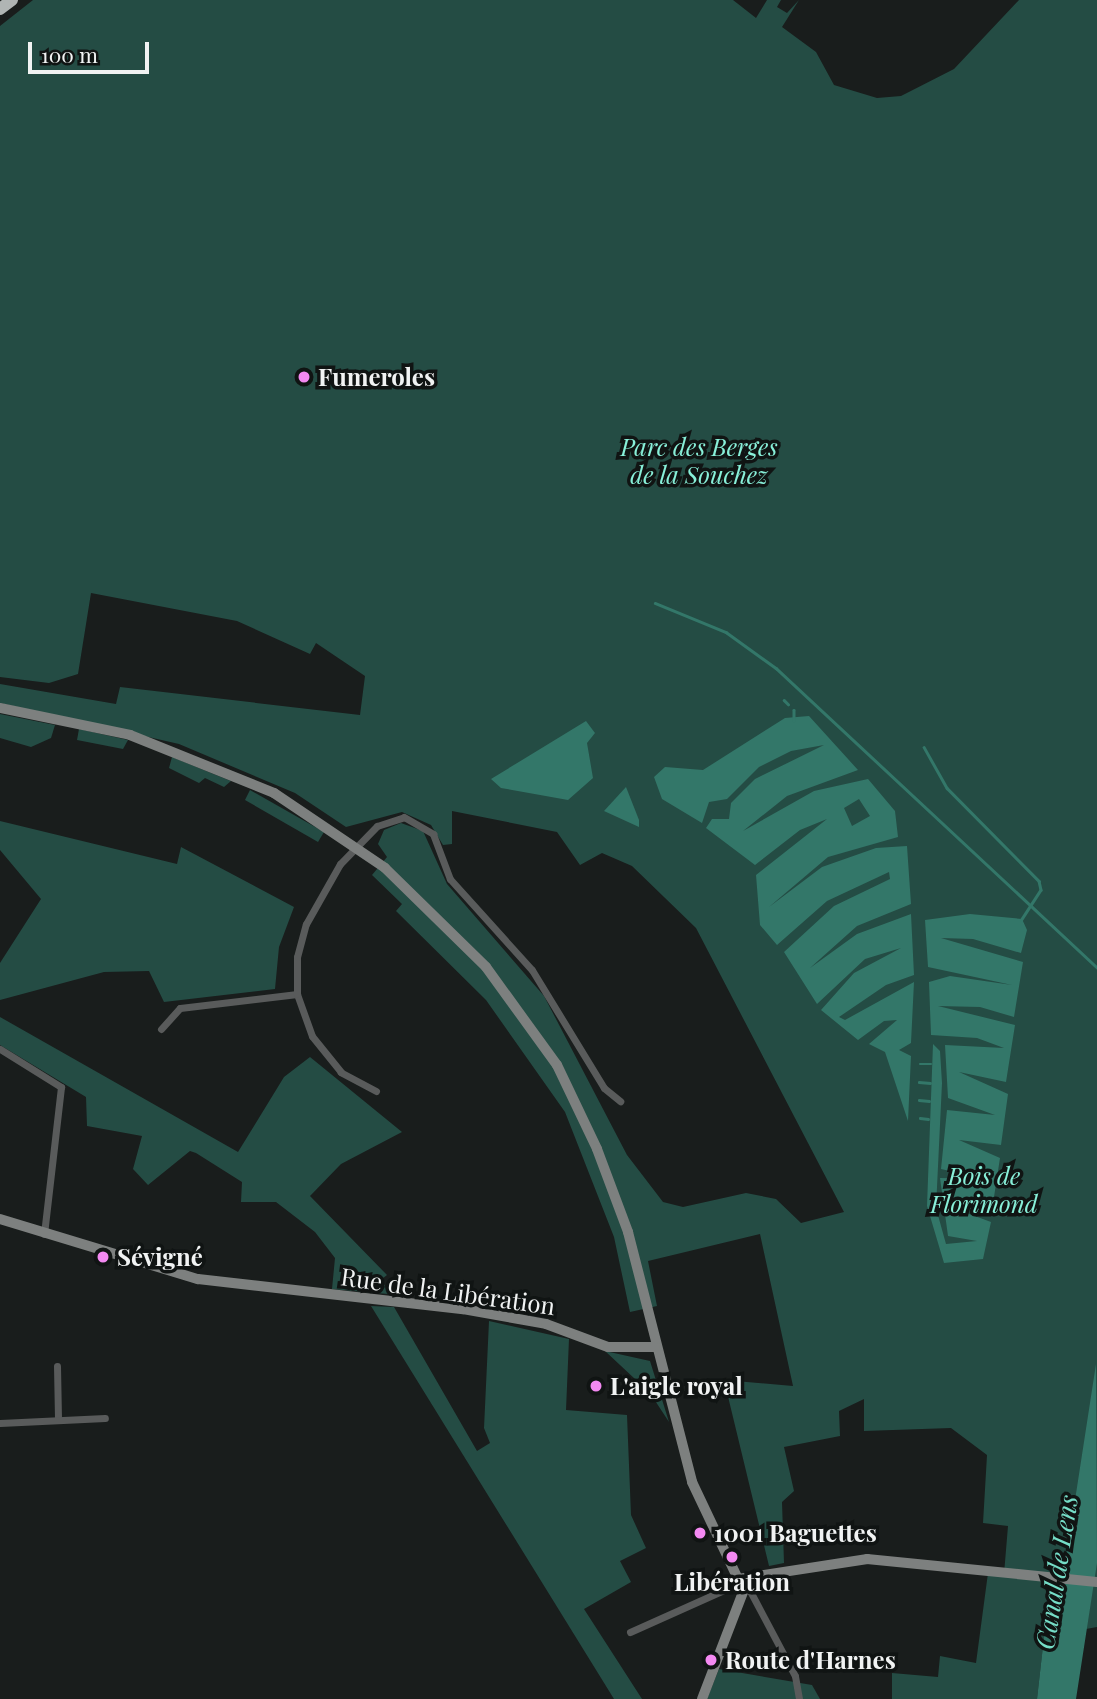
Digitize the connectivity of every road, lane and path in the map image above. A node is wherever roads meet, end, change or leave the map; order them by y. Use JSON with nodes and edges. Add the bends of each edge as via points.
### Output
{"nodes":[{"id":1,"x":12,"y":0,"type":"edge"},
{"id":2,"x":0,"y":9,"type":"edge"},
{"id":3,"x":0,"y":708,"type":"edge"},
{"id":4,"x":356,"y":846,"type":"junction"},
{"id":5,"x":297,"y":994,"type":"junction"},
{"id":6,"x":161,"y":1030,"type":"dead end"},
{"id":7,"x":0,"y":1049,"type":"edge"},
{"id":8,"x":376,"y":1091,"type":"dead end"},
{"id":9,"x":620,"y":1101,"type":"dead end"},
{"id":10,"x":0,"y":1219,"type":"edge"},
{"id":11,"x":44,"y":1234,"type":"junction"},
{"id":12,"x":655,"y":1347,"type":"junction"},
{"id":13,"x":57,"y":1366,"type":"dead end"},
{"id":14,"x":105,"y":1418,"type":"dead end"},
{"id":15,"x":58,"y":1420,"type":"junction"},
{"id":16,"x":0,"y":1423,"type":"edge"},
{"id":17,"x":1097,"y":1582,"type":"edge"},
{"id":18,"x":742,"y":1585,"type":"junction"},
{"id":19,"x":630,"y":1632,"type":"dead end"},
{"id":20,"x":702,"y":1699,"type":"edge"},
{"id":21,"x":799,"y":1699,"type":"edge"}],
"edges":[{"from":1,"to":2,"type":"highway"},
{"from":3,"to":4,"type":"main road","via":[[177,750],[274,793]]},
{"from":4,"to":5,"type":"street","via":[[300,936]]},
{"from":4,"to":9,"type":"street","via":[[392,817],[429,828],[450,879],[532,970],[604,1088]]},
{"from":4,"to":12,"type":"main road","via":[[461,939],[557,1065],[615,1192]]},
{"from":5,"to":6,"type":"street","via":[[180,1008]]},
{"from":5,"to":8,"type":"street","via":[[323,1053]]},
{"from":7,"to":11,"type":"street","via":[[61,1087]]},
{"from":10,"to":11,"type":"main road","name":"Rue de la Libération"},
{"from":11,"to":12,"type":"main road","name":"Rue de la Libération","via":[[198,1279],[463,1309],[546,1324],[608,1347]]},
{"from":12,"to":18,"type":"main road","via":[[692,1482]]},
{"from":13,"to":15,"type":"street"},
{"from":14,"to":15,"type":"street"},
{"from":15,"to":16,"type":"street"},
{"from":17,"to":18,"type":"main road","via":[[867,1559]]},
{"from":18,"to":19,"type":"street"},
{"from":18,"to":20,"type":"main road"},
{"from":18,"to":21,"type":"street","via":[[795,1676]]}]}
